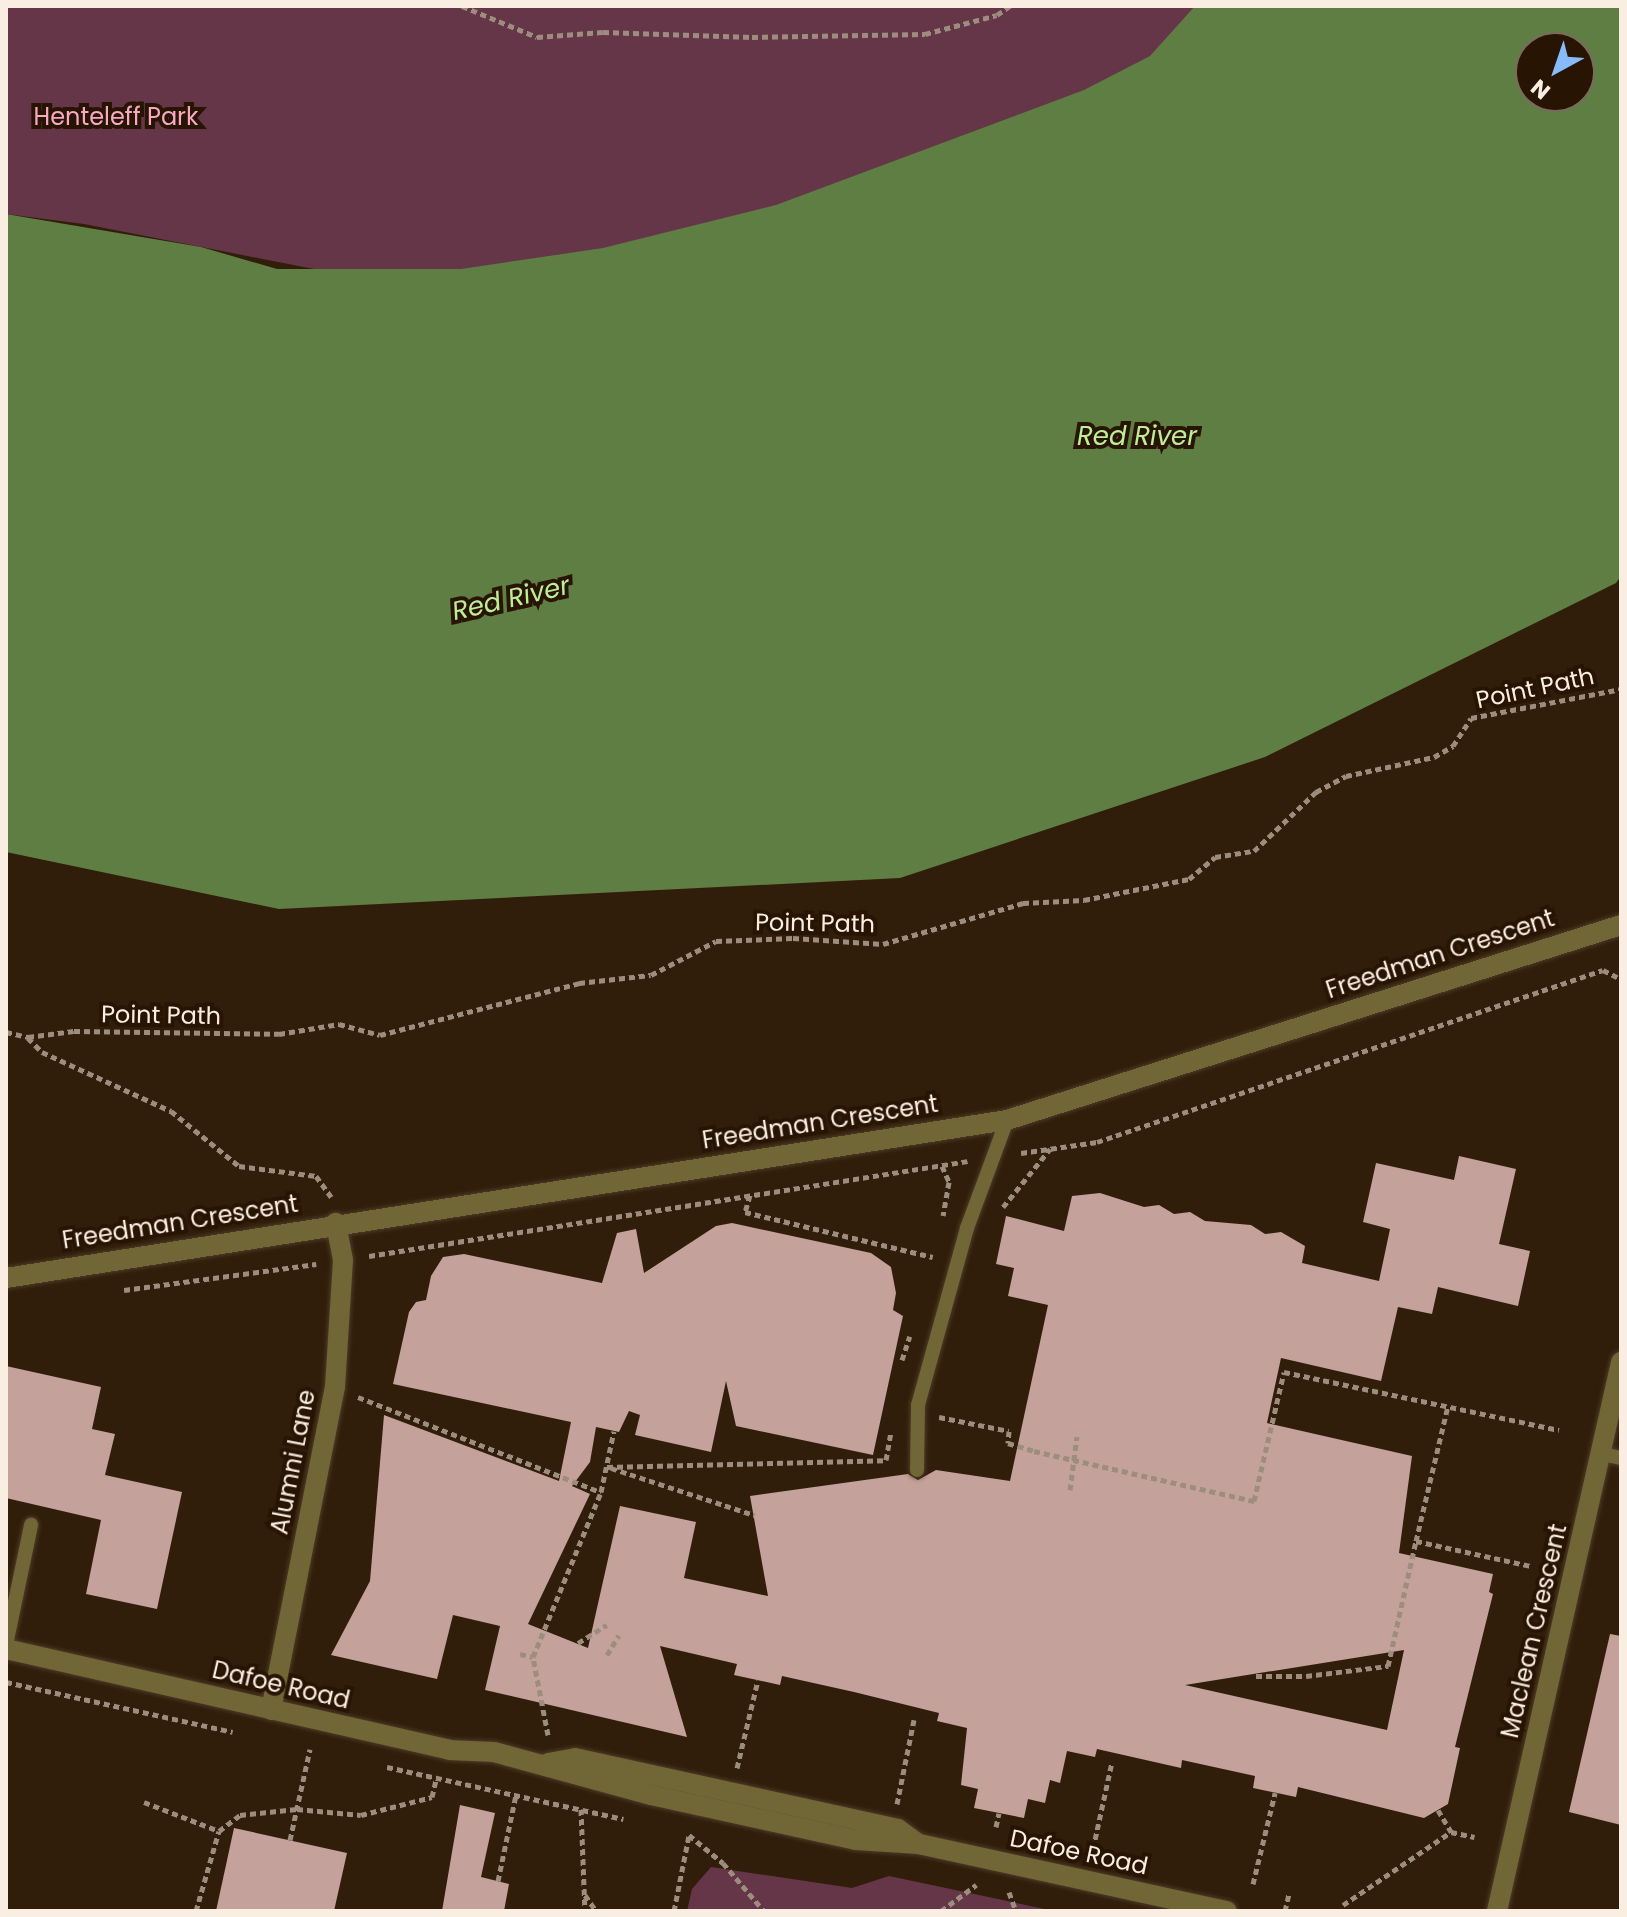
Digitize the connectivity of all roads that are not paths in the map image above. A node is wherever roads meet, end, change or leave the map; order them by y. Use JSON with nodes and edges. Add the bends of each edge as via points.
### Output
{"nodes":[{"id":1,"x":1621,"y":925,"type":"edge"},
{"id":2,"x":1007,"y":1120,"type":"junction"},
{"id":3,"x":336,"y":1223,"type":"junction"},
{"id":4,"x":6,"y":1278,"type":"edge"},
{"id":5,"x":1621,"y":1362,"type":"edge"},
{"id":6,"x":1611,"y":1456,"type":"edge"},
{"id":7,"x":917,"y":1470,"type":"dead end"},
{"id":8,"x":31,"y":1525,"type":"dead end"},
{"id":9,"x":6,"y":1647,"type":"edge"},
{"id":10,"x":271,"y":1710,"type":"junction"},
{"id":11,"x":1227,"y":1911,"type":"edge"},
{"id":12,"x":1497,"y":1911,"type":"edge"}],
"edges":[{"from":1,"to":2,"type":"street","name":"Freedman Crescent"},
{"from":2,"to":3,"type":"street","name":"Freedman Crescent"},
{"from":2,"to":7,"type":"lane","via":[[967,1228],[918,1415]]},
{"from":3,"to":4,"type":"street","name":"Freedman Crescent"},
{"from":3,"to":10,"type":"street","name":"Alumni Lane","via":[[343,1260],[335,1387]]},
{"from":5,"to":6,"type":"street","name":"Maclean Crescent"},
{"from":6,"to":12,"type":"street","name":"Maclean Crescent"},
{"from":8,"to":9,"type":"lane"},
{"from":9,"to":10,"type":"street","name":"Dafoe Road"},
{"from":10,"to":11,"type":"street","name":"Dafoe Road","via":[[449,1750],[494,1752],[546,1764],[575,1758],[898,1829],[919,1844]]}]}
